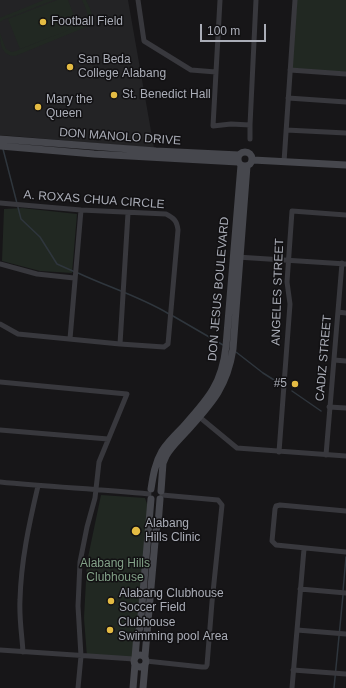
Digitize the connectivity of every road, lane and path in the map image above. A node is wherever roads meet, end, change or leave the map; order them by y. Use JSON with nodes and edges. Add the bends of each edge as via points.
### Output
{"nodes":[{"id":1,"x":138,"y":0,"type":"edge"},
{"id":2,"x":220,"y":0,"type":"edge"},
{"id":3,"x":256,"y":0,"type":"edge"},
{"id":4,"x":295,"y":0,"type":"edge"},
{"id":5,"x":290,"y":70,"type":"junction"},
{"id":6,"x":216,"y":72,"type":"junction"},
{"id":7,"x":346,"y":74,"type":"edge"},
{"id":8,"x":288,"y":98,"type":"junction"},
{"id":9,"x":346,"y":102,"type":"edge"},
{"id":10,"x":250,"y":125,"type":"junction"},
{"id":11,"x":286,"y":130,"type":"junction"},
{"id":12,"x":346,"y":133,"type":"edge"},
{"id":13,"x":0,"y":139,"type":"edge"},
{"id":14,"x":250,"y":139,"type":"dead end"},
{"id":15,"x":0,"y":146,"type":"edge"},
{"id":16,"x":52,"y":147,"type":"junction"},
{"id":17,"x":253,"y":160,"type":"junction"},
{"id":18,"x":241,"y":162,"type":"junction"},
{"id":19,"x":284,"y":162,"type":"junction"},
{"id":20,"x":346,"y":165,"type":"edge"},
{"id":21,"x":0,"y":203,"type":"edge"},
{"id":22,"x":81,"y":210,"type":"junction"},
{"id":23,"x":128,"y":212,"type":"junction"},
{"id":24,"x":346,"y":215,"type":"edge"},
{"id":25,"x":237,"y":257,"type":"junction"},
{"id":26,"x":288,"y":260,"type":"junction"},
{"id":27,"x":0,"y":264,"type":"edge"},
{"id":28,"x":344,"y":264,"type":"edge"},
{"id":29,"x":75,"y":274,"type":"junction"},
{"id":30,"x":338,"y":312,"type":"junction"},
{"id":31,"x":346,"y":313,"type":"edge"},
{"id":32,"x":0,"y":324,"type":"edge"},
{"id":33,"x":70,"y":339,"type":"junction"},
{"id":34,"x":120,"y":344,"type":"junction"},
{"id":35,"x":334,"y":360,"type":"junction"},
{"id":36,"x":346,"y":361,"type":"edge"},
{"id":37,"x":0,"y":382,"type":"edge"},
{"id":38,"x":329,"y":407,"type":"junction"},
{"id":39,"x":346,"y":408,"type":"edge"},
{"id":40,"x":197,"y":415,"type":"junction"},
{"id":41,"x":0,"y":430,"type":"edge"},
{"id":42,"x":108,"y":439,"type":"junction"},
{"id":43,"x":279,"y":452,"type":"junction"},
{"id":44,"x":326,"y":455,"type":"junction"},
{"id":45,"x":346,"y":456,"type":"edge"},
{"id":46,"x":160,"y":463,"type":"junction"},
{"id":47,"x":0,"y":482,"type":"edge"},
{"id":48,"x":38,"y":486,"type":"junction"},
{"id":49,"x":95,"y":488,"type":"junction"},
{"id":50,"x":151,"y":494,"type":"junction"},
{"id":51,"x":161,"y":495,"type":"junction"},
{"id":52,"x":344,"y":511,"type":"edge"},
{"id":53,"x":152,"y":530,"type":"junction"},
{"id":54,"x":304,"y":549,"type":"junction"},
{"id":55,"x":346,"y":552,"type":"edge"},
{"id":56,"x":300,"y":589,"type":"junction"},
{"id":57,"x":346,"y":593,"type":"edge"},
{"id":58,"x":143,"y":629,"type":"junction"},
{"id":59,"x":297,"y":630,"type":"junction"},
{"id":60,"x":346,"y":634,"type":"edge"},
{"id":61,"x":0,"y":650,"type":"edge"},
{"id":62,"x":23,"y":652,"type":"junction"},
{"id":63,"x":81,"y":656,"type":"junction"},
{"id":64,"x":135,"y":660,"type":"junction"},
{"id":65,"x":145,"y":661,"type":"junction"},
{"id":66,"x":293,"y":670,"type":"junction"},
{"id":67,"x":346,"y":674,"type":"edge"},
{"id":68,"x":78,"y":688,"type":"edge"},
{"id":69,"x":133,"y":688,"type":"edge"},
{"id":70,"x":142,"y":688,"type":"edge"},
{"id":71,"x":292,"y":688,"type":"edge"}],
"edges":[{"from":1,"to":6,"type":"street","via":[[144,41],[191,70]]},
{"from":2,"to":6,"type":"street"},
{"from":3,"to":10,"type":"street"},
{"from":4,"to":5,"type":"street"},
{"from":5,"to":7,"type":"street"},
{"from":5,"to":8,"type":"street"},
{"from":6,"to":10,"type":"street","via":[[213,126]]},
{"from":8,"to":9,"type":"street"},
{"from":8,"to":11,"type":"street"},
{"from":10,"to":14,"type":"street"},
{"from":11,"to":12,"type":"street"},
{"from":11,"to":19,"type":"street"},
{"from":13,"to":16,"type":"street","name":"DON MANOLO DRIVE"},
{"from":15,"to":16,"type":"street","name":"DON MANOLO DRIVE"},
{"from":16,"to":18,"type":"street","name":"DON MANOLO DRIVE"},
{"from":17,"to":18,"type":"street","via":[[250,165]]},
{"from":17,"to":18,"type":"street","via":[[246,151],[242,152]]},
{"from":17,"to":19,"type":"street"},
{"from":18,"to":25,"type":"street","name":"DON JESUS BOULEVARD"},
{"from":19,"to":20,"type":"street"},
{"from":21,"to":22,"type":"street","name":"A. ROXAS CHUA CIRCLE"},
{"from":22,"to":23,"type":"street","name":"A. ROXAS CHUA CIRCLE"},
{"from":22,"to":29,"type":"street"},
{"from":23,"to":34,"type":"street"},
{"from":23,"to":34,"type":"street","name":"A. ROXAS CHUA CIRCLE","via":[[166,214],[176,221],[178,230],[170,341],[164,347]]},
{"from":24,"to":26,"type":"street","name":"ANGELES STREET","via":[[292,211]]},
{"from":25,"to":26,"type":"street"},
{"from":25,"to":40,"type":"street","name":"DON JESUS BOULEVARD","via":[[223,369]]},
{"from":26,"to":28,"type":"street"},
{"from":26,"to":43,"type":"street","name":"ANGELES STREET","via":[[287,287],[290,304]]},
{"from":27,"to":29,"type":"street","via":[[37,274]]},
{"from":28,"to":30,"type":"street","name":"CADIZ STREET"},
{"from":29,"to":33,"type":"street"},
{"from":30,"to":31,"type":"street"},
{"from":30,"to":35,"type":"street","name":"CADIZ STREET"},
{"from":32,"to":33,"type":"street","name":"A. ROXAS CHUA CIRCLE","via":[[18,334]]},
{"from":33,"to":34,"type":"street","name":"A. ROXAS CHUA CIRCLE"},
{"from":35,"to":36,"type":"street"},
{"from":35,"to":38,"type":"street","name":"CADIZ STREET"},
{"from":37,"to":42,"type":"street","via":[[127,394]]},
{"from":38,"to":39,"type":"street"},
{"from":38,"to":44,"type":"street","name":"CADIZ STREET"},
{"from":40,"to":43,"type":"street","via":[[237,448]]},
{"from":40,"to":46,"type":"street","name":"DON JESUS BOULEVARD"},
{"from":41,"to":42,"type":"street"},
{"from":42,"to":49,"type":"street","via":[[99,462]]},
{"from":43,"to":44,"type":"street"},
{"from":44,"to":45,"type":"street"},
{"from":46,"to":50,"type":"street","name":"DON JESUS BOULEVARD","via":[[154,470]]},
{"from":46,"to":51,"type":"street","name":"DON JESUS BOULEVARD"},
{"from":47,"to":48,"type":"street"},
{"from":48,"to":49,"type":"street"},
{"from":48,"to":62,"type":"street","via":[[25,538],[21,571]]},
{"from":49,"to":50,"type":"street"},
{"from":49,"to":63,"type":"street","via":[[80,562],[78,606]]},
{"from":50,"to":51,"type":"street","via":[[157,501]]},
{"from":50,"to":51,"type":"street","via":[[157,488]]},
{"from":50,"to":53,"type":"street","name":"DON JESUS BOULEVARD"},
{"from":51,"to":53,"type":"street","name":"DON JESUS BOULEVARD","via":[[158,525]]},
{"from":51,"to":65,"type":"street","via":[[218,500],[222,505],[207,665],[202,667]]},
{"from":52,"to":54,"type":"street","via":[[276,506],[273,544]]},
{"from":53,"to":58,"type":"street","name":"DON JESUS BOULEVARD"},
{"from":54,"to":55,"type":"street"},
{"from":54,"to":56,"type":"street"},
{"from":56,"to":57,"type":"street"},
{"from":56,"to":59,"type":"street"},
{"from":58,"to":64,"type":"street","name":"DON JESUS BOULEVARD","via":[[138,634]]},
{"from":58,"to":65,"type":"street","name":"DON JESUS BOULEVARD","via":[[147,635]]},
{"from":59,"to":60,"type":"street"},
{"from":59,"to":66,"type":"street"},
{"from":61,"to":62,"type":"street"},
{"from":62,"to":63,"type":"street"},
{"from":63,"to":64,"type":"street"},
{"from":63,"to":68,"type":"street"},
{"from":64,"to":65,"type":"street","via":[[140,654]]},
{"from":64,"to":65,"type":"street","via":[[140,667]]},
{"from":64,"to":69,"type":"street","name":"DON JESUS BOULEVARD"},
{"from":65,"to":70,"type":"street","name":"DON JESUS BOULEVARD"},
{"from":66,"to":67,"type":"street"},
{"from":66,"to":71,"type":"street"}]}
